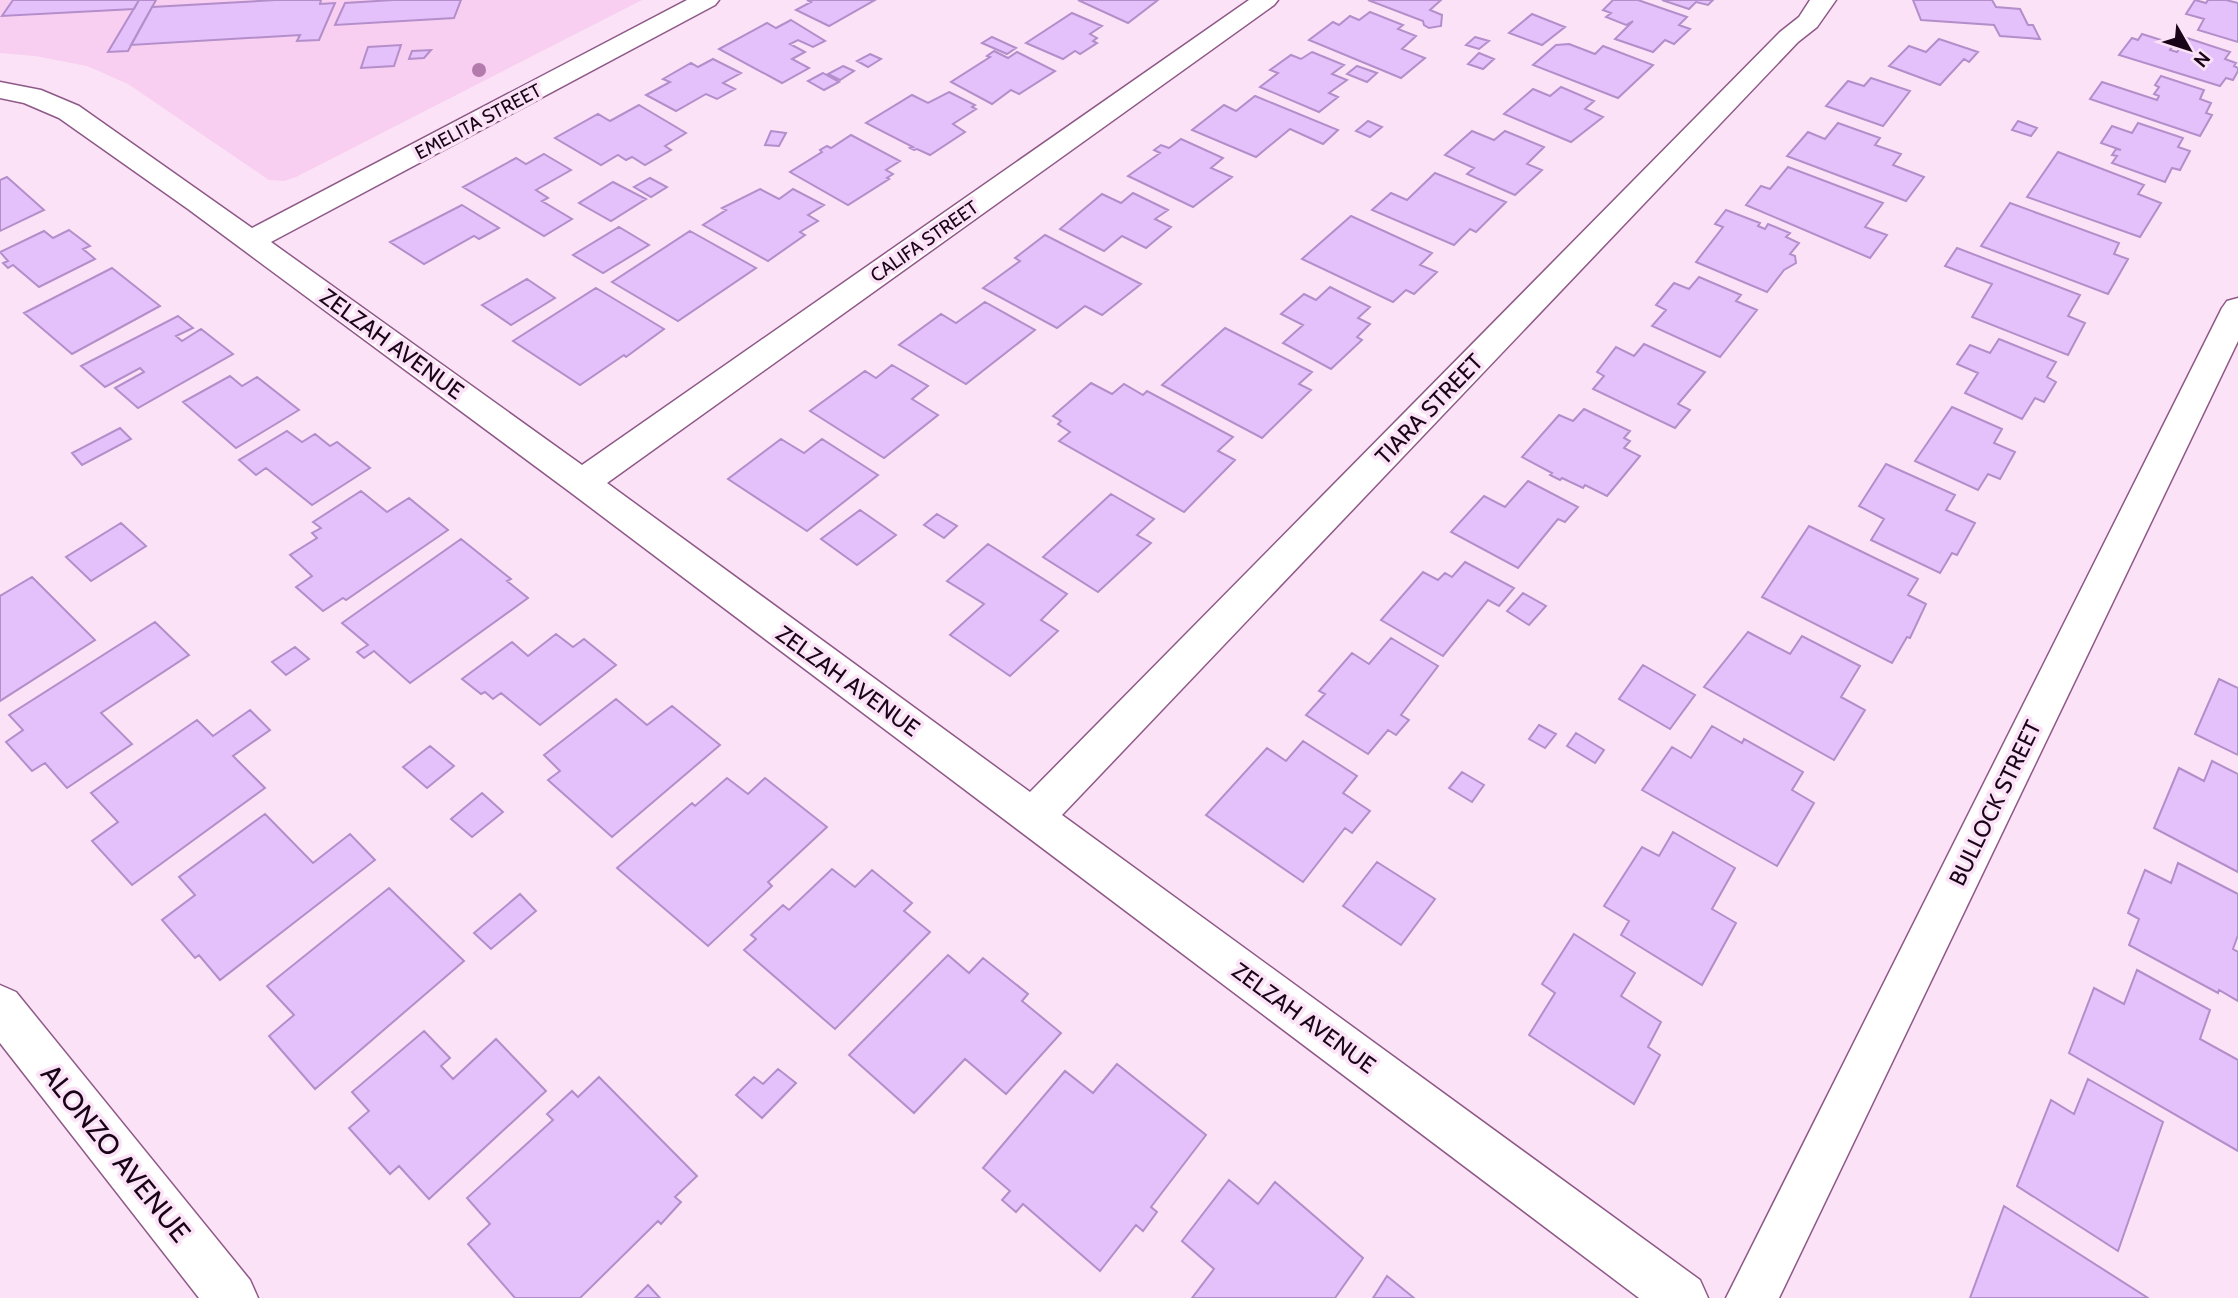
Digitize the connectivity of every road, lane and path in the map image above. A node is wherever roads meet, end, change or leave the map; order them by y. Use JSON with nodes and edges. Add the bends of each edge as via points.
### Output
{"nodes":[{"id":1,"x":706,"y":0,"type":"edge"},
{"id":2,"x":1265,"y":0,"type":"edge"},
{"id":3,"x":1824,"y":0,"type":"edge"},
{"id":4,"x":0,"y":90,"type":"edge"},
{"id":5,"x":250,"y":241,"type":"junction"},
{"id":6,"x":2238,"y":308,"type":"edge"},
{"id":7,"x":582,"y":483,"type":"junction"},
{"id":8,"x":1033,"y":817,"type":"junction"},
{"id":9,"x":0,"y":1007,"type":"edge"},
{"id":10,"x":232,"y":1298,"type":"edge"},
{"id":11,"x":1682,"y":1298,"type":"edge"},
{"id":12,"x":1752,"y":1298,"type":"edge"}],
"edges":[{"from":1,"to":5,"type":"street","name":"EMELITA STREET"},
{"from":2,"to":7,"type":"street","name":"CALIFA STREET"},
{"from":3,"to":8,"type":"street","name":"TIARA STREET","via":[[1808,22],[1788,37]]},
{"from":4,"to":5,"type":"street","name":"ZELZAH AVENUE","via":[[31,96],[69,112]]},
{"from":5,"to":7,"type":"street","name":"ZELZAH AVENUE"},
{"from":6,"to":12,"type":"street","name":"BULLOCK STREET"},
{"from":7,"to":8,"type":"street","name":"ZELZAH AVENUE"},
{"from":8,"to":11,"type":"street","name":"ZELZAH AVENUE"},
{"from":9,"to":10,"type":"street","name":"ALONZO AVENUE"}]}
